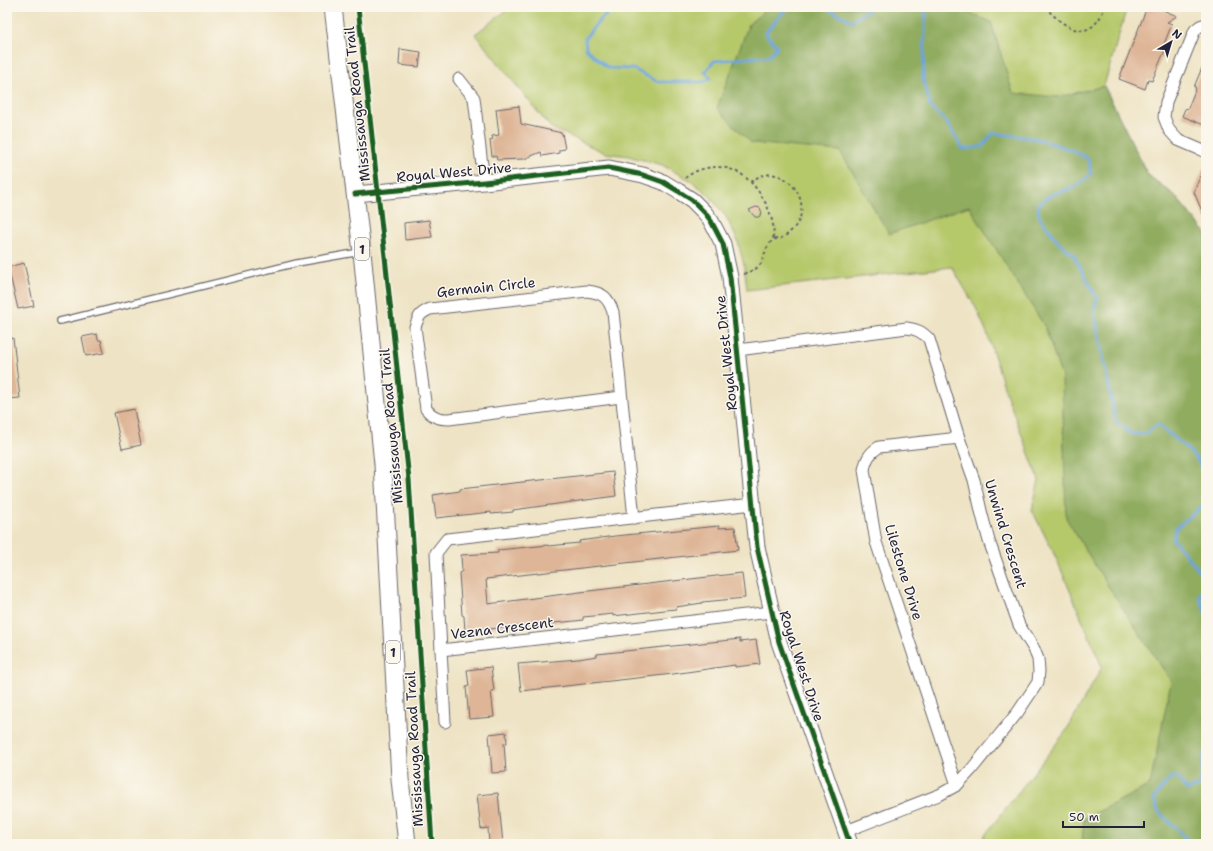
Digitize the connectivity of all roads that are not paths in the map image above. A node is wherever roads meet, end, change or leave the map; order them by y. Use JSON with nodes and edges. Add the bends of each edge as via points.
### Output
{"nodes":[{"id":1,"x":333,"y":7,"type":"edge"},
{"id":2,"x":1206,"y":24,"type":"edge"},
{"id":3,"x":459,"y":79,"type":"dead end"},
{"id":4,"x":1206,"y":152,"type":"edge"},
{"id":5,"x":484,"y":182,"type":"junction"},
{"id":6,"x":356,"y":194,"type":"junction"},
{"id":7,"x":362,"y":252,"type":"junction"},
{"id":8,"x":60,"y":321,"type":"dead end"},
{"id":9,"x":738,"y":350,"type":"junction"},
{"id":10,"x":621,"y":398,"type":"junction"},
{"id":11,"x":959,"y":438,"type":"junction"},
{"id":12,"x":753,"y":504,"type":"junction"},
{"id":13,"x":634,"y":518,"type":"junction"},
{"id":14,"x":771,"y":612,"type":"junction"},
{"id":15,"x":441,"y":650,"type":"junction"},
{"id":16,"x":445,"y":722,"type":"dead end"},
{"id":17,"x":957,"y":785,"type":"junction"},
{"id":18,"x":848,"y":838,"type":"edge"},
{"id":19,"x":407,"y":844,"type":"edge"}],
"edges":[{"from":1,"to":6,"type":"main road","number":"1"},
{"from":2,"to":4,"type":"street","via":[[1195,30],[1166,102],[1164,117],[1169,130],[1178,140]]},
{"from":3,"to":5,"type":"street","via":[[474,98]]},
{"from":5,"to":6,"type":"street","name":"Royal West Drive"},
{"from":5,"to":9,"type":"street","name":"Royal West Drive","via":[[609,168],[663,182],[692,200],[705,213],[723,244],[730,277]]},
{"from":6,"to":7,"type":"main road","number":"1"},
{"from":7,"to":8,"type":"lane","via":[[297,263]]},
{"from":7,"to":19,"type":"main road","number":"1","via":[[383,464],[400,771]]},
{"from":9,"to":11,"type":"street","name":"Unwind Crescent","via":[[916,329],[929,339]]},
{"from":9,"to":12,"type":"street","name":"Royal West Drive"},
{"from":10,"to":10,"type":"street","name":"Germain Circle","via":[[613,312],[610,303],[597,292],[587,291],[430,309],[421,313],[418,318],[415,327],[426,409],[432,416],[449,419]]},
{"from":10,"to":13,"type":"street","name":"Germain Circle"},
{"from":11,"to":17,"type":"street","name":"Unwind Crescent","via":[[1019,625],[1034,649],[1040,671],[1038,682],[1018,712]]},
{"from":11,"to":17,"type":"street","name":"Lilestone Drive","via":[[879,447],[869,455],[864,470],[876,542]]},
{"from":12,"to":13,"type":"street","name":"Vezna Crescent"},
{"from":12,"to":14,"type":"street","name":"Royal West Drive","via":[[757,547]]},
{"from":13,"to":15,"type":"street","name":"Vezna Crescent","via":[[447,539],[436,553]]},
{"from":14,"to":15,"type":"street","name":"Vezna Crescent"},
{"from":14,"to":18,"type":"street","name":"Royal West Drive","via":[[779,642]]},
{"from":15,"to":16,"type":"street"},
{"from":17,"to":18,"type":"street","name":"Unwind Crescent"}]}
